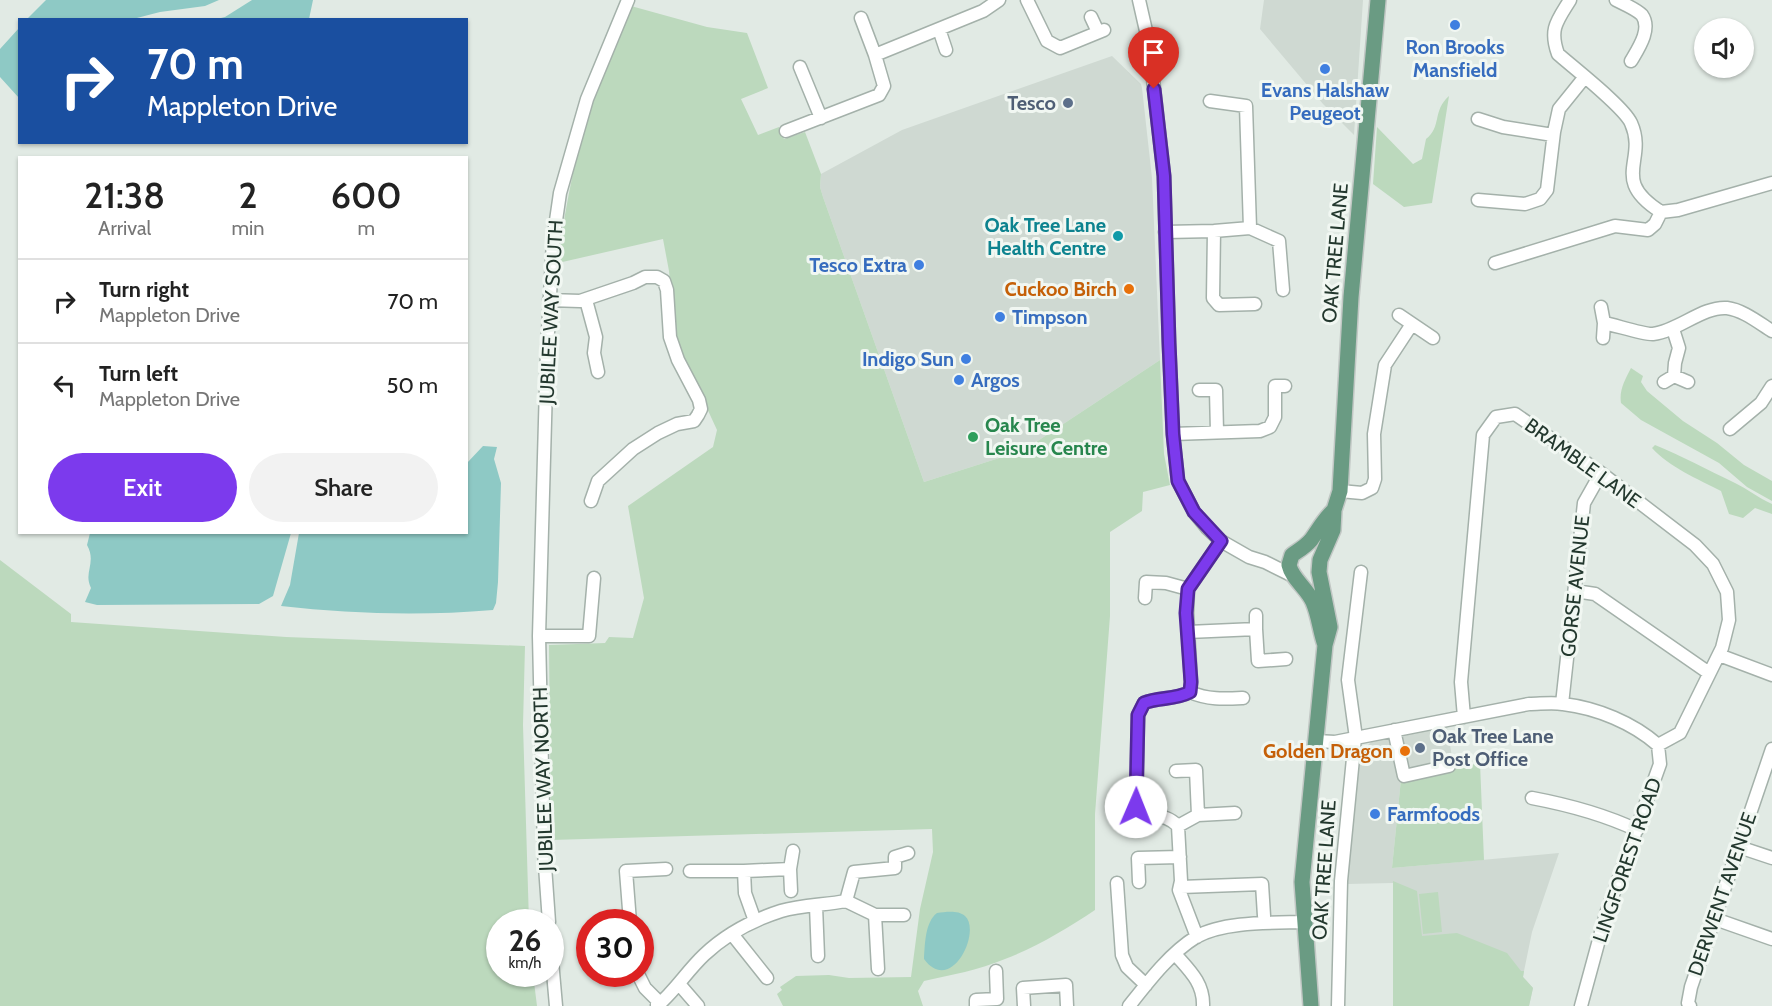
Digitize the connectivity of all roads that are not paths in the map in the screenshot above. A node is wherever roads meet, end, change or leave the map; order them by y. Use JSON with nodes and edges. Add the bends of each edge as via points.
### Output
{"nodes":[{"id":1,"x":628,"y":0,"type":"edge"},
{"id":2,"x":999,"y":0,"type":"edge"},
{"id":3,"x":1027,"y":0,"type":"edge"},
{"id":4,"x":1139,"y":0,"type":"edge"},
{"id":5,"x":1378,"y":0,"type":"edge"},
{"id":6,"x":1570,"y":0,"type":"edge"},
{"id":7,"x":1616,"y":0,"type":"edge"},
{"id":8,"x":1091,"y":17,"type":"dead end"},
{"id":9,"x":861,"y":18,"type":"dead end"},
{"id":10,"x":939,"y":29,"type":"junction"},
{"id":11,"x":946,"y":50,"type":"dead end"},
{"id":12,"x":875,"y":55,"type":"junction"},
{"id":13,"x":1638,"y":57,"type":"dead end"},
{"id":14,"x":800,"y":67,"type":"dead end"},
{"id":15,"x":1584,"y":78,"type":"junction"},
{"id":16,"x":1210,"y":102,"type":"dead end"},
{"id":17,"x":821,"y":118,"type":"junction"},
{"id":18,"x":1478,"y":119,"type":"dead end"},
{"id":19,"x":786,"y":131,"type":"dead end"},
{"id":20,"x":1553,"y":135,"type":"junction"},
{"id":21,"x":1772,"y":183,"type":"edge"},
{"id":22,"x":1484,"y":204,"type":"dead end"},
{"id":23,"x":1661,"y":212,"type":"junction"},
{"id":24,"x":1250,"y":228,"type":"junction"},
{"id":25,"x":1214,"y":231,"type":"junction"},
{"id":26,"x":1165,"y":232,"type":"junction"},
{"id":27,"x":1495,"y":263,"type":"dead end"},
{"id":28,"x":1283,"y":290,"type":"dead end"},
{"id":29,"x":549,"y":300,"type":"junction"},
{"id":30,"x":586,"y":300,"type":"junction"},
{"id":31,"x":1255,"y":304,"type":"dead end"},
{"id":32,"x":1601,"y":308,"type":"dead end"},
{"id":33,"x":1399,"y":315,"type":"dead end"},
{"id":34,"x":1604,"y":323,"type":"junction"},
{"id":35,"x":1412,"y":324,"type":"junction"},
{"id":36,"x":1672,"y":329,"type":"junction"},
{"id":37,"x":1772,"y":332,"type":"edge"},
{"id":38,"x":1433,"y":338,"type":"dead end"},
{"id":39,"x":1603,"y":338,"type":"dead end"},
{"id":40,"x":598,"y":372,"type":"dead end"},
{"id":41,"x":1688,"y":382,"type":"dead end"},
{"id":42,"x":1285,"y":386,"type":"dead end"},
{"id":43,"x":1772,"y":386,"type":"edge"},
{"id":44,"x":1199,"y":390,"type":"dead end"},
{"id":45,"x":1730,"y":429,"type":"dead end"},
{"id":46,"x":1217,"y":432,"type":"junction"},
{"id":47,"x":1173,"y":434,"type":"junction"},
{"id":48,"x":1601,"y":473,"type":"junction"},
{"id":49,"x":1340,"y":491,"type":"junction"},
{"id":50,"x":591,"y":501,"type":"dead end"},
{"id":51,"x":1334,"y":510,"type":"junction"},
{"id":52,"x":1221,"y":541,"type":"junction"},
{"id":53,"x":1297,"y":552,"type":"junction"},
{"id":54,"x":1265,"y":562,"type":"junction"},
{"id":55,"x":1320,"y":566,"type":"junction"},
{"id":56,"x":1361,"y":572,"type":"dead end"},
{"id":57,"x":594,"y":578,"type":"dead end"},
{"id":58,"x":1295,"y":578,"type":"junction"},
{"id":59,"x":1188,"y":589,"type":"junction"},
{"id":60,"x":1575,"y":591,"type":"junction"},
{"id":61,"x":1145,"y":598,"type":"dead end"},
{"id":62,"x":1256,"y":615,"type":"dead end"},
{"id":63,"x":1256,"y":629,"type":"junction"},
{"id":64,"x":1188,"y":632,"type":"junction"},
{"id":65,"x":539,"y":636,"type":"junction"},
{"id":66,"x":1325,"y":645,"type":"junction"},
{"id":67,"x":1719,"y":655,"type":"junction"},
{"id":68,"x":1286,"y":659,"type":"dead end"},
{"id":69,"x":1709,"y":673,"type":"junction"},
{"id":70,"x":1772,"y":675,"type":"edge"},
{"id":71,"x":1190,"y":692,"type":"junction"},
{"id":72,"x":1243,"y":698,"type":"dead end"},
{"id":73,"x":1562,"y":704,"type":"junction"},
{"id":74,"x":1464,"y":717,"type":"junction"},
{"id":75,"x":1394,"y":730,"type":"junction"},
{"id":76,"x":1355,"y":738,"type":"junction"},
{"id":77,"x":1316,"y":741,"type":"junction"},
{"id":78,"x":1658,"y":745,"type":"junction"},
{"id":79,"x":1772,"y":749,"type":"edge"},
{"id":80,"x":1449,"y":766,"type":"dead end"},
{"id":81,"x":1176,"y":771,"type":"dead end"},
{"id":82,"x":1768,"y":773,"type":"edge"},
{"id":83,"x":1532,"y":798,"type":"dead end"},
{"id":84,"x":1235,"y":813,"type":"dead end"},
{"id":85,"x":1198,"y":815,"type":"junction"},
{"id":86,"x":1178,"y":826,"type":"junction"},
{"id":87,"x":1637,"y":830,"type":"junction"},
{"id":88,"x":1739,"y":847,"type":"junction"},
{"id":89,"x":793,"y":851,"type":"dead end"},
{"id":90,"x":908,"y":853,"type":"dead end"},
{"id":91,"x":1180,"y":857,"type":"junction"},
{"id":92,"x":1772,"y":858,"type":"edge"},
{"id":93,"x":666,"y":869,"type":"dead end"},
{"id":94,"x":790,"y":869,"type":"junction"},
{"id":95,"x":690,"y":871,"type":"dead end"},
{"id":96,"x":744,"y":871,"type":"junction"},
{"id":97,"x":1139,"y":882,"type":"dead end"},
{"id":98,"x":1117,"y":883,"type":"dead end"},
{"id":99,"x":1181,"y":887,"type":"junction"},
{"id":100,"x":791,"y":891,"type":"dead end"},
{"id":101,"x":846,"y":901,"type":"junction"},
{"id":102,"x":816,"y":906,"type":"junction"},
{"id":103,"x":548,"y":909,"type":"edge"},
{"id":104,"x":629,"y":909,"type":"edge"},
{"id":105,"x":875,"y":915,"type":"junction"},
{"id":106,"x":904,"y":915,"type":"dead end"},
{"id":107,"x":1264,"y":916,"type":"dead end"},
{"id":108,"x":1715,"y":919,"type":"junction"},
{"id":109,"x":755,"y":921,"type":"junction"},
{"id":110,"x":1305,"y":922,"type":"junction"},
{"id":111,"x":732,"y":934,"type":"junction"},
{"id":112,"x":1197,"y":937,"type":"junction"},
{"id":113,"x":1772,"y":939,"type":"edge"},
{"id":114,"x":1175,"y":954,"type":"junction"},
{"id":115,"x":818,"y":956,"type":"dead end"},
{"id":116,"x":878,"y":969,"type":"dead end"},
{"id":117,"x":996,"y":971,"type":"dead end"},
{"id":118,"x":767,"y":978,"type":"dead end"},
{"id":119,"x":679,"y":984,"type":"junction"},
{"id":120,"x":1146,"y":985,"type":"junction"},
{"id":121,"x":554,"y":987,"type":"edge"},
{"id":122,"x":644,"y":987,"type":"edge"},
{"id":123,"x":556,"y":1006,"type":"edge"},
{"id":124,"x":657,"y":1006,"type":"edge"},
{"id":125,"x":698,"y":1006,"type":"edge"},
{"id":126,"x":976,"y":1006,"type":"edge"},
{"id":127,"x":1024,"y":1006,"type":"edge"},
{"id":128,"x":1067,"y":1006,"type":"edge"},
{"id":129,"x":1129,"y":1006,"type":"edge"},
{"id":130,"x":1203,"y":1006,"type":"edge"},
{"id":131,"x":1311,"y":1006,"type":"edge"},
{"id":132,"x":1338,"y":1006,"type":"edge"},
{"id":133,"x":1581,"y":1006,"type":"edge"},
{"id":134,"x":1690,"y":1006,"type":"edge"}],
"edges":[{"from":1,"to":29,"type":"street","name":"JUBILEE WAY SOUTH","via":[[587,99],[560,193]]},
{"from":2,"to":10,"type":"street"},
{"from":3,"to":8,"type":"street","via":[[1047,41],[1060,48],[1101,31]]},
{"from":4,"to":26,"type":"street","via":[[1149,44],[1164,176]]},
{"from":5,"to":49,"type":"main road","name":"OAK TREE LANE","via":[[1351,297]]},
{"from":6,"to":15,"type":"street","via":[[1555,24],[1553,41],[1558,54]]},
{"from":7,"to":13,"type":"street","via":[[1641,14],[1645,22]]},
{"from":9,"to":12,"type":"street"},
{"from":10,"to":11,"type":"street"},
{"from":10,"to":12,"type":"street"},
{"from":12,"to":17,"type":"street","via":[[884,86],[879,95]]},
{"from":14,"to":17,"type":"street"},
{"from":15,"to":20,"type":"street","via":[[1559,109]]},
{"from":15,"to":23,"type":"street","via":[[1620,108],[1631,123],[1635,140],[1632,177],[1640,196]]},
{"from":16,"to":24,"type":"street","via":[[1246,106]]},
{"from":17,"to":19,"type":"street"},
{"from":18,"to":20,"type":"street","via":[[1503,128]]},
{"from":20,"to":22,"type":"street","via":[[1547,190],[1540,200]]},
{"from":21,"to":23,"type":"street"},
{"from":23,"to":27,"type":"street","via":[[1648,230],[1615,226]]},
{"from":24,"to":25,"type":"street"},
{"from":24,"to":28,"type":"street","via":[[1279,241]]},
{"from":25,"to":26,"type":"street"},
{"from":25,"to":31,"type":"street","via":[[1213,298],[1219,305]]},
{"from":26,"to":47,"type":"street"},
{"from":29,"to":30,"type":"street"},
{"from":29,"to":65,"type":"street","name":"JUBILEE WAY SOUTH"},
{"from":30,"to":40,"type":"street","via":[[596,337]]},
{"from":30,"to":50,"type":"street","via":[[645,277],[664,281],[670,337],[701,409],[694,420],[677,424],[633,448],[598,481]]},
{"from":32,"to":34,"type":"street"},
{"from":33,"to":35,"type":"street"},
{"from":34,"to":36,"type":"street","via":[[1651,334]]},
{"from":34,"to":39,"type":"street"},
{"from":35,"to":38,"type":"street"},
{"from":35,"to":49,"type":"street","via":[[1384,365],[1374,434],[1372,488],[1362,493]]},
{"from":36,"to":37,"type":"street","via":[[1713,310],[1727,308]]},
{"from":36,"to":41,"type":"street","via":[[1679,348],[1669,379]]},
{"from":42,"to":46,"type":"street","via":[[1275,386],[1275,417],[1270,427],[1260,431]]},
{"from":43,"to":45,"type":"street","via":[[1746,423]]},
{"from":44,"to":46,"type":"street","via":[[1216,390]]},
{"from":46,"to":47,"type":"street"},
{"from":47,"to":52,"type":"street","via":[[1178,481],[1185,497]]},
{"from":48,"to":60,"type":"street","name":"GORSE AVENUE","via":[[1584,502]]},
{"from":48,"to":67,"type":"street","name":"BRAMBLE LANE","via":[[1695,545],[1713,564],[1727,592],[1729,620]]},
{"from":48,"to":74,"type":"street","name":"BRAMBLE LANE","via":[[1515,414],[1496,417],[1483,435],[1461,682]]},
{"from":49,"to":51,"type":"main road","name":"OAK TREE LANE"},
{"from":51,"to":53,"type":"main road","name":"OAK TREE LANE"},
{"from":51,"to":55,"type":"main road","name":"OAK TREE LANE","via":[[1333,530]]},
{"from":52,"to":54,"type":"street"},
{"from":52,"to":59,"type":"street"},
{"from":53,"to":54,"type":"street"},
{"from":53,"to":55,"type":"main road","via":[[1311,550]]},
{"from":53,"to":58,"type":"main road","name":"OAK TREE LANE","via":[[1289,566]]},
{"from":54,"to":58,"type":"street"},
{"from":55,"to":58,"type":"main road","via":[[1308,581]]},
{"from":55,"to":66,"type":"main road","name":"OAK TREE LANE","via":[[1330,627]]},
{"from":56,"to":76,"type":"street","name":"OAK TREE LANE","via":[[1348,680]]},
{"from":57,"to":65,"type":"street","via":[[589,636]]},
{"from":58,"to":66,"type":"main road","name":"OAK TREE LANE","via":[[1313,602]]},
{"from":59,"to":61,"type":"street","via":[[1166,582],[1146,582]]},
{"from":59,"to":64,"type":"street"},
{"from":60,"to":69,"type":"street","via":[[1595,594]]},
{"from":60,"to":73,"type":"street","name":"GORSE AVENUE"},
{"from":62,"to":63,"type":"street"},
{"from":63,"to":64,"type":"street"},
{"from":63,"to":68,"type":"street","via":[[1258,661]]},
{"from":64,"to":71,"type":"street"},
{"from":65,"to":103,"type":"street","name":"JUBILEE WAY NORTH"},
{"from":66,"to":77,"type":"main road","name":"OAK TREE LANE"},
{"from":67,"to":69,"type":"street","name":"BRAMBLE LANE"},
{"from":67,"to":70,"type":"street"},
{"from":69,"to":78,"type":"street","name":"BRAMBLE LANE","via":[[1680,733]]},
{"from":71,"to":72,"type":"street","via":[[1202,698]]},
{"from":71,"to":86,"type":"street","via":[[1178,698],[1144,703],[1138,715],[1136,807],[1144,814],[1170,818]]},
{"from":73,"to":74,"type":"street","via":[[1529,704]]},
{"from":73,"to":78,"type":"street","via":[[1613,718],[1642,731]]},
{"from":74,"to":75,"type":"street"},
{"from":75,"to":76,"type":"street"},
{"from":75,"to":80,"type":"street","via":[[1404,776]]},
{"from":76,"to":77,"type":"street","via":[[1331,743]]},
{"from":76,"to":132,"type":"street","name":"OAK TREE LANE","via":[[1341,881]]},
{"from":77,"to":110,"type":"main road","name":"OAK TREE LANE","via":[[1302,882]]},
{"from":78,"to":87,"type":"street","name":"LINGFOREST ROAD","via":[[1660,764]]},
{"from":79,"to":82,"type":"street","name":"DERWENT AVENUE"},
{"from":81,"to":85,"type":"street","via":[[1196,770]]},
{"from":82,"to":88,"type":"street","name":"DERWENT AVENUE"},
{"from":83,"to":87,"type":"street","via":[[1604,815]]},
{"from":84,"to":85,"type":"street"},
{"from":85,"to":86,"type":"street"},
{"from":86,"to":91,"type":"street"},
{"from":87,"to":133,"type":"street","name":"LINGFOREST ROAD","via":[[1606,914]]},
{"from":88,"to":92,"type":"street"},
{"from":88,"to":108,"type":"street","name":"DERWENT AVENUE"},
{"from":89,"to":94,"type":"street"},
{"from":90,"to":101,"type":"street","via":[[895,857],[895,868],[854,872]]},
{"from":91,"to":97,"type":"street","via":[[1138,858]]},
{"from":91,"to":99,"type":"street"},
{"from":93,"to":104,"type":"street","via":[[626,871]]},
{"from":94,"to":96,"type":"street"},
{"from":94,"to":100,"type":"street"},
{"from":95,"to":96,"type":"street"},
{"from":96,"to":109,"type":"street","via":[[745,893]]},
{"from":98,"to":120,"type":"street","via":[[1122,955],[1127,967]]},
{"from":99,"to":107,"type":"street","via":[[1262,884]]},
{"from":99,"to":112,"type":"street"},
{"from":101,"to":102,"type":"street"},
{"from":101,"to":105,"type":"street"},
{"from":102,"to":109,"type":"street","via":[[783,910]]},
{"from":102,"to":115,"type":"street"},
{"from":105,"to":106,"type":"street"},
{"from":105,"to":116,"type":"street"},
{"from":108,"to":113,"type":"street"},
{"from":108,"to":134,"type":"street","name":"DERWENT AVENUE","via":[[1691,987]]},
{"from":109,"to":111,"type":"street"},
{"from":110,"to":112,"type":"street","via":[[1221,928]]},
{"from":110,"to":131,"type":"main road","name":"OAK TREE LANE"},
{"from":111,"to":118,"type":"street"},
{"from":111,"to":119,"type":"street","via":[[702,956]]},
{"from":112,"to":114,"type":"street"},
{"from":114,"to":120,"type":"street"},
{"from":114,"to":130,"type":"street","via":[[1198,981]]},
{"from":117,"to":126,"type":"street","via":[[997,999],[975,1000]]},
{"from":119,"to":124,"type":"street"},
{"from":119,"to":125,"type":"street"},
{"from":120,"to":129,"type":"street"},
{"from":121,"to":123,"type":"street"},
{"from":122,"to":124,"type":"street","via":[[657,1000]]},
{"from":127,"to":128,"type":"street","via":[[1023,988],[1066,985]]}]}
